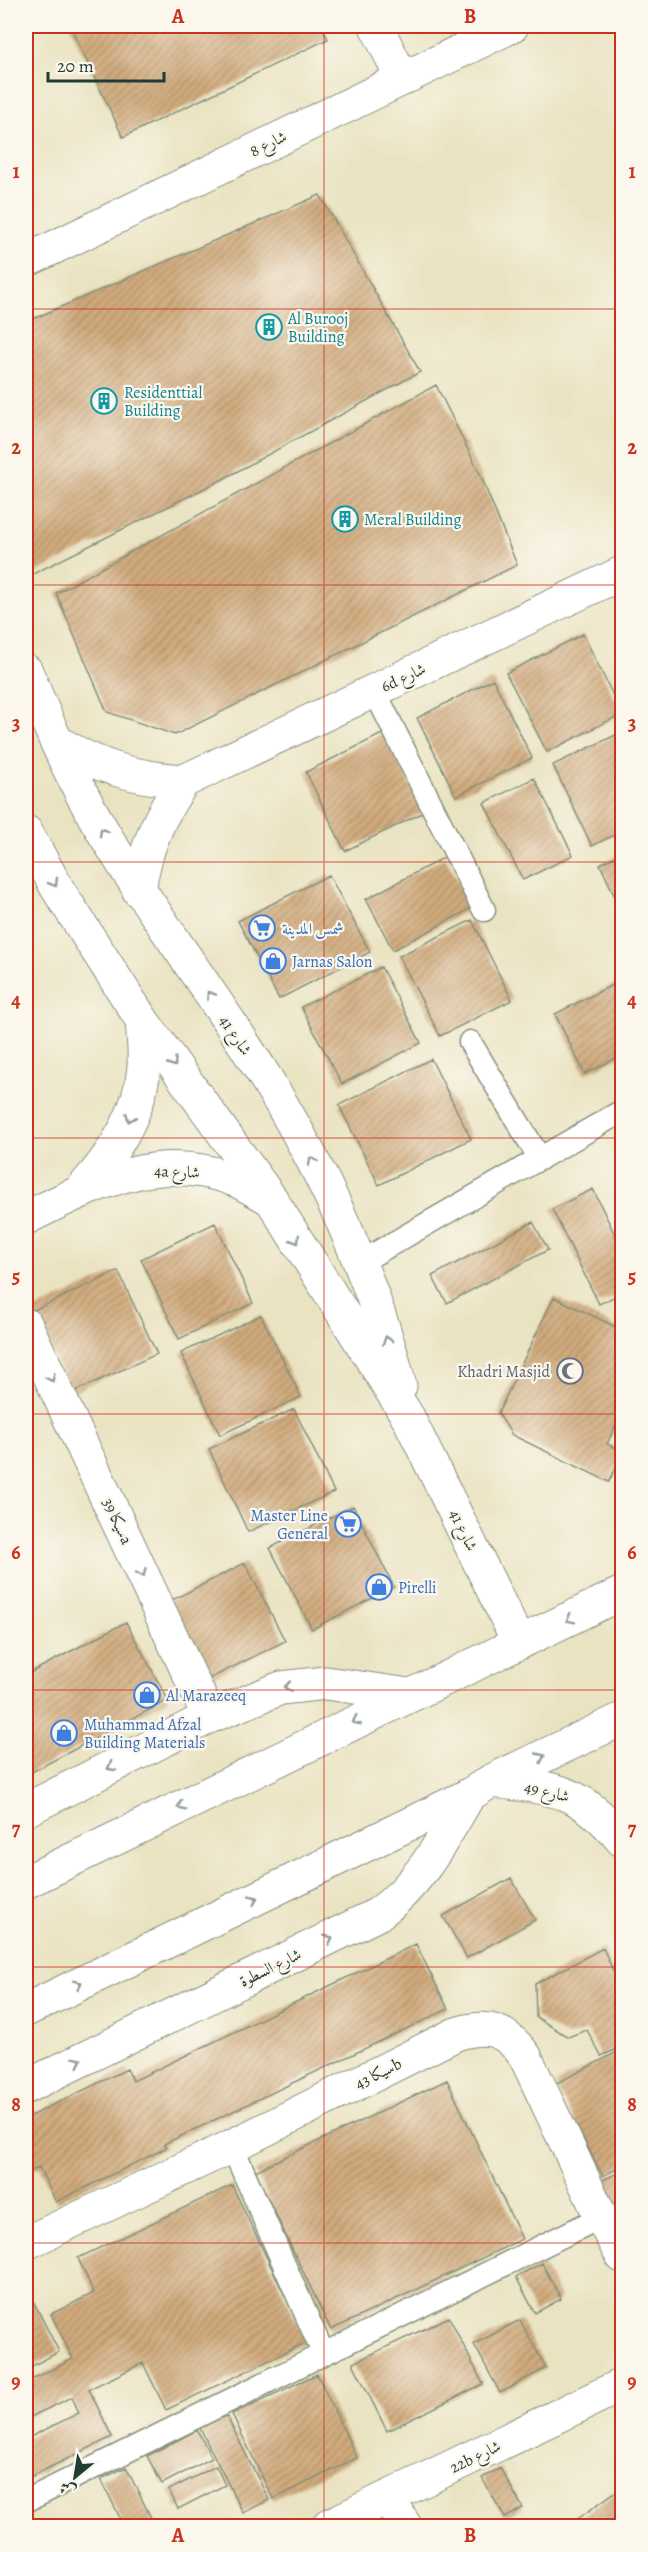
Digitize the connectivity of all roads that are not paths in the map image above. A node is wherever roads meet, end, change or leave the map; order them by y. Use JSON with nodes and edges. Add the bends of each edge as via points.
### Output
{"nodes":[{"id":1,"x":376,"y":26,"type":"edge"},
{"id":2,"x":512,"y":26,"type":"edge"},
{"id":3,"x":402,"y":78,"type":"junction"},
{"id":4,"x":26,"y":261,"type":"edge"},
{"id":5,"x":621,"y":576,"type":"edge"},
{"id":6,"x":26,"y":671,"type":"edge"},
{"id":7,"x":375,"y":690,"type":"junction"},
{"id":8,"x":56,"y":741,"type":"junction"},
{"id":9,"x":184,"y":781,"type":"junction"},
{"id":10,"x":26,"y":832,"type":"edge"},
{"id":11,"x":139,"y":891,"type":"junction"},
{"id":12,"x":484,"y":910,"type":"dead end"},
{"id":13,"x":142,"y":1020,"type":"junction"},
{"id":14,"x":470,"y":1042,"type":"dead end"},
{"id":15,"x":622,"y":1111,"type":"edge"},
{"id":16,"x":540,"y":1159,"type":"junction"},
{"id":17,"x":81,"y":1191,"type":"junction"},
{"id":18,"x":271,"y":1199,"type":"junction"},
{"id":19,"x":26,"y":1218,"type":"edge"},
{"id":20,"x":359,"y":1263,"type":"junction"},
{"id":21,"x":26,"y":1325,"type":"edge"},
{"id":22,"x":408,"y":1417,"type":"junction"},
{"id":23,"x":622,"y":1593,"type":"edge"},
{"id":24,"x":519,"y":1643,"type":"junction"},
{"id":25,"x":409,"y":1695,"type":"junction"},
{"id":26,"x":209,"y":1717,"type":"junction"},
{"id":27,"x":622,"y":1719,"type":"edge"},
{"id":28,"x":480,"y":1788,"type":"junction"},
{"id":29,"x":26,"y":1810,"type":"edge"},
{"id":30,"x":622,"y":1840,"type":"edge"},
{"id":31,"x":26,"y":1882,"type":"edge"},
{"id":32,"x":26,"y":2010,"type":"edge"},
{"id":33,"x":26,"y":2087,"type":"edge"},
{"id":34,"x":232,"y":2146,"type":"junction"},
{"id":35,"x":601,"y":2217,"type":"junction"},
{"id":36,"x":26,"y":2243,"type":"edge"},
{"id":37,"x":622,"y":2256,"type":"edge"},
{"id":38,"x":323,"y":2354,"type":"junction"},
{"id":39,"x":622,"y":2385,"type":"edge"},
{"id":40,"x":388,"y":2497,"type":"junction"},
{"id":41,"x":26,"y":2501,"type":"edge"},
{"id":42,"x":328,"y":2526,"type":"edge"},
{"id":43,"x":405,"y":2526,"type":"edge"}],
"edges":[{"from":1,"to":3,"type":"street"},
{"from":2,"to":3,"type":"street","name":"8 شارع"},
{"from":3,"to":4,"type":"street","name":"8 شارع"},
{"from":5,"to":7,"type":"street","name":"6d شارع"},
{"from":6,"to":8,"type":"street","name":"شارع 41"},
{"from":7,"to":9,"type":"street","name":"6d شارع"},
{"from":7,"to":12,"type":"lane"},
{"from":8,"to":9,"type":"street","name":"6d شارع","via":[[84,759],[116,771]]},
{"from":11,"to":8,"type":"street","name":"شارع 41","one_way":true,"via":[[94,816]]},
{"from":9,"to":11,"type":"street","name":"6d شارع","via":[[153,832]]},
{"from":10,"to":13,"type":"street","name":"شارع 41","one_way":true,"via":[[57,888]]},
{"from":20,"to":11,"type":"street","name":"شارع 41","one_way":true,"via":[[320,1176],[267,1080]]},
{"from":13,"to":17,"type":"street","name":"4a شارع","one_way":true,"via":[[144,1068],[132,1114],[110,1157]]},
{"from":13,"to":18,"type":"street","name":"شارع 41","one_way":true},
{"from":14,"to":16,"type":"lane"},
{"from":15,"to":16,"type":"lane"},
{"from":16,"to":20,"type":"lane"},
{"from":17,"to":18,"type":"street","name":"4a شارع","via":[[115,1176],[155,1168],[196,1169],[235,1180]]},
{"from":17,"to":19,"type":"street","name":"4a شارع"},
{"from":18,"to":22,"type":"street","name":"شارع 41","one_way":true},
{"from":22,"to":20,"type":"street","name":"شارع 41","one_way":true,"via":[[379,1313]]},
{"from":21,"to":26,"type":"street","name":"سيكا 39a","one_way":true},
{"from":22,"to":24,"type":"street","name":"شارع 41"},
{"from":23,"to":24,"type":"street","one_way":true},
{"from":24,"to":25,"type":"street"},
{"from":25,"to":26,"type":"street","one_way":true,"via":[[326,1683],[304,1684],[260,1695]]},
{"from":25,"to":31,"type":"street","one_way":true},
{"from":26,"to":29,"type":"street","one_way":true},
{"from":28,"to":27,"type":"street","one_way":true},
{"from":28,"to":30,"type":"street","name":"شارع 49","via":[[543,1786],[578,1798],[606,1820]]},
{"from":32,"to":28,"type":"street","one_way":true},
{"from":33,"to":28,"type":"street","name":"شارع السطوة","one_way":true,"via":[[378,1914],[397,1901],[427,1867]]},
{"from":34,"to":35,"type":"street","name":"سيكا 43b","via":[[456,2034],[476,2028],[495,2030],[513,2040],[525,2056]]},
{"from":34,"to":36,"type":"street","name":"سيكا 43b"},
{"from":34,"to":38,"type":"lane"},
{"from":35,"to":37,"type":"street","name":"سيكا 43b"},
{"from":35,"to":38,"type":"lane"},
{"from":38,"to":41,"type":"lane"},
{"from":39,"to":40,"type":"street","name":"22b شارع"},
{"from":40,"to":42,"type":"street","name":"22b شارع"},
{"from":40,"to":43,"type":"street"}]}
